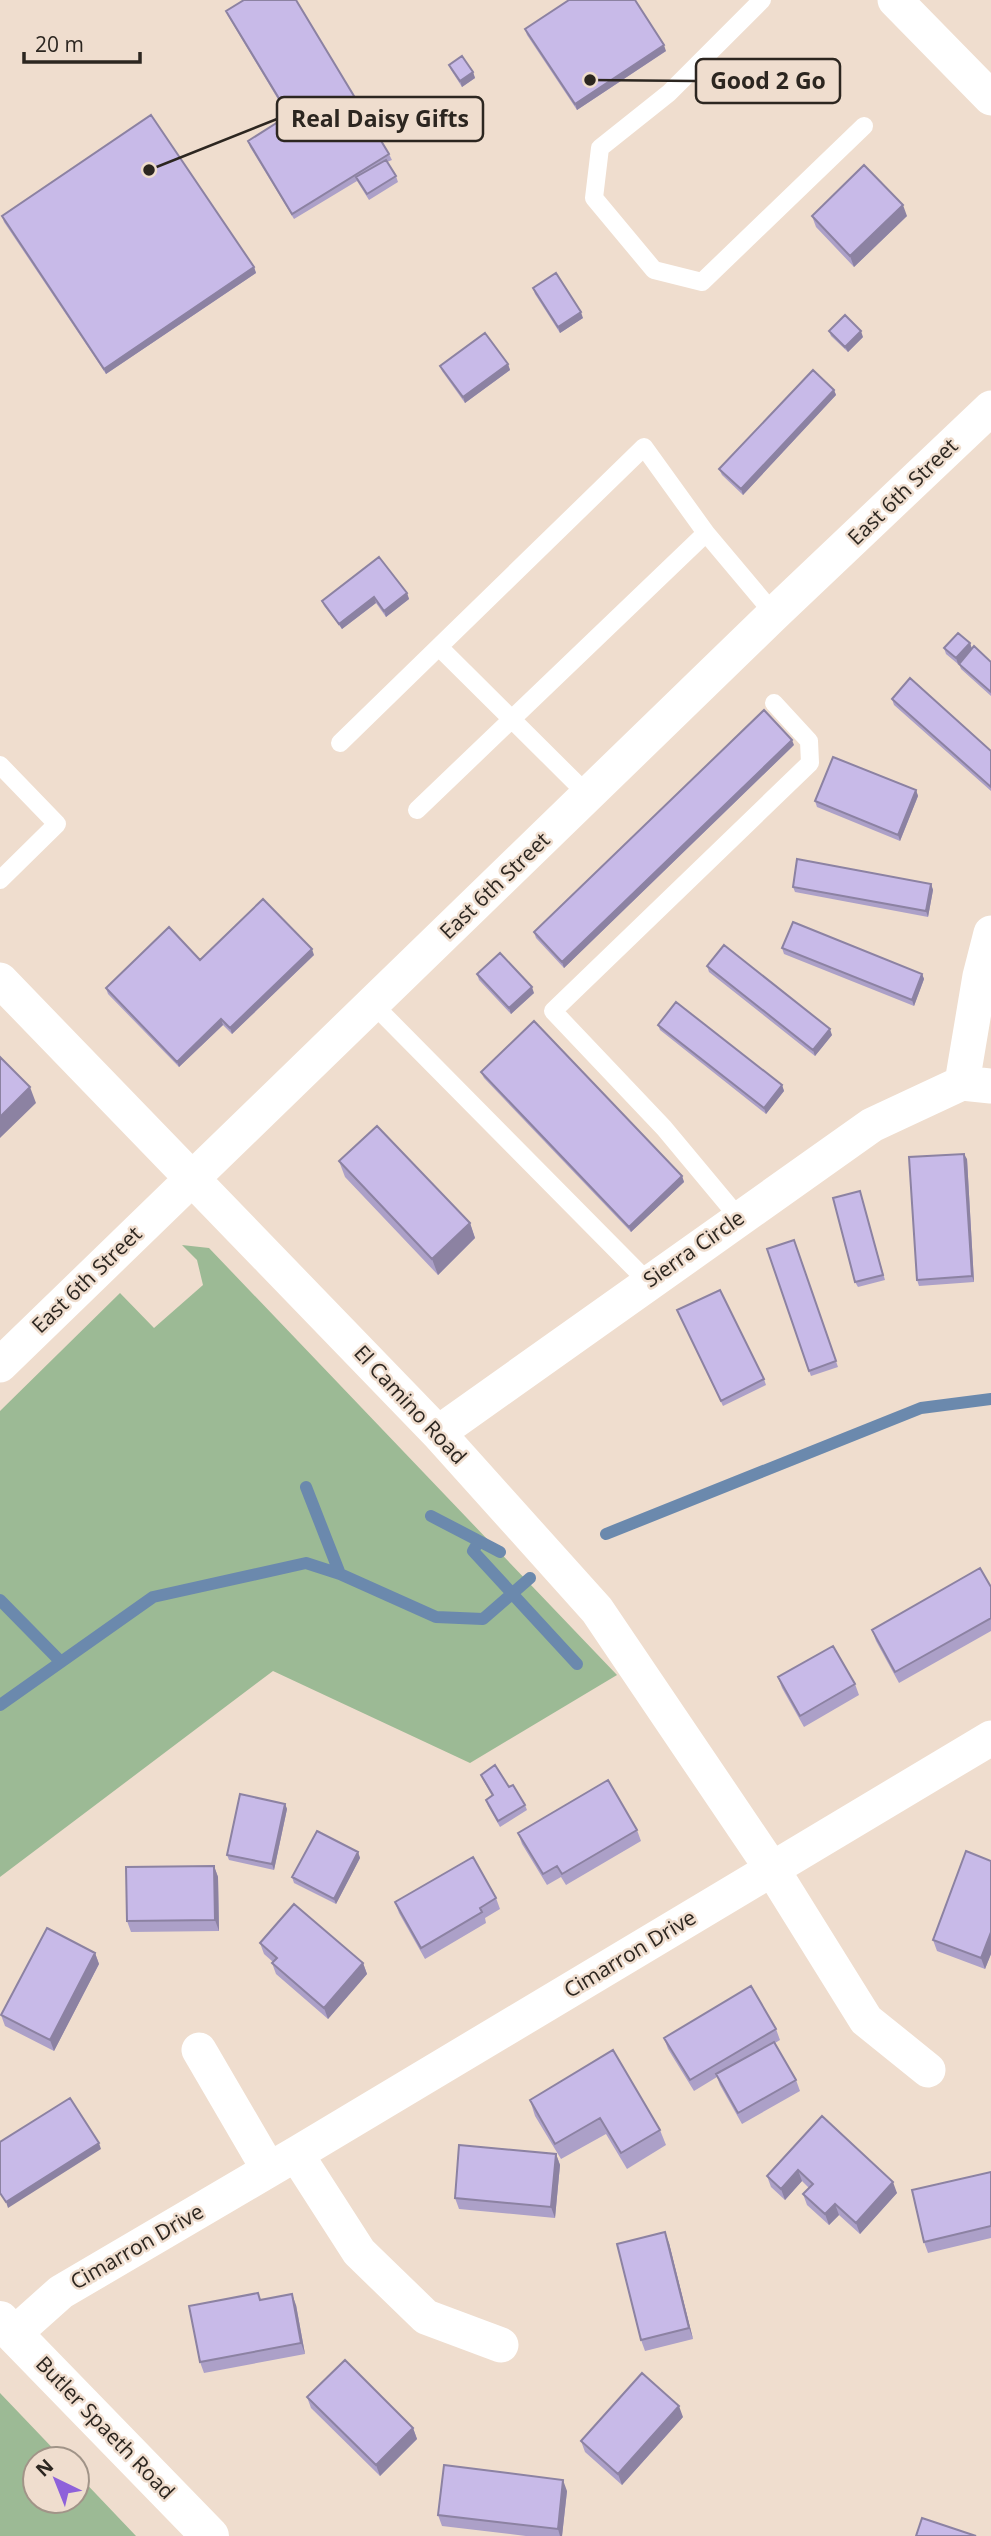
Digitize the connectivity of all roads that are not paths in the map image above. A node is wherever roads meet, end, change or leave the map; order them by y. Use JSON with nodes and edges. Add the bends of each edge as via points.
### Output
{"nodes":[{"id":1,"x":762,"y":0,"type":"edge"},
{"id":2,"x":895,"y":0,"type":"edge"},
{"id":3,"x":991,"y":98,"type":"edge"},
{"id":4,"x":864,"y":126,"type":"dead end"},
{"id":5,"x":991,"y":408,"type":"edge"},
{"id":6,"x":706,"y":533,"type":"junction"},
{"id":7,"x":774,"y":614,"type":"junction"},
{"id":8,"x":439,"y":647,"type":"junction"},
{"id":9,"x":774,"y":703,"type":"dead end"},
{"id":10,"x":512,"y":719,"type":"junction"},
{"id":11,"x":340,"y":743,"type":"dead end"},
{"id":12,"x":0,"y":765,"type":"edge"},
{"id":13,"x":588,"y":795,"type":"junction"},
{"id":14,"x":416,"y":810,"type":"dead end"},
{"id":15,"x":0,"y":880,"type":"edge"},
{"id":16,"x":991,"y":933,"type":"edge"},
{"id":17,"x":0,"y":981,"type":"edge"},
{"id":18,"x":373,"y":1004,"type":"junction"},
{"id":19,"x":976,"y":1084,"type":"edge"},
{"id":20,"x":191,"y":1178,"type":"junction"},
{"id":21,"x":739,"y":1218,"type":"junction"},
{"id":22,"x":648,"y":1282,"type":"junction"},
{"id":23,"x":0,"y":1365,"type":"edge"},
{"id":24,"x":438,"y":1433,"type":"junction"},
{"id":25,"x":991,"y":1738,"type":"edge"},
{"id":26,"x":772,"y":1869,"type":"junction"},
{"id":27,"x":199,"y":2050,"type":"dead end"},
{"id":28,"x":928,"y":2070,"type":"dead end"},
{"id":29,"x":283,"y":2162,"type":"junction"},
{"id":30,"x":7,"y":2327,"type":"edge"},
{"id":31,"x":501,"y":2345,"type":"dead end"},
{"id":32,"x":210,"y":2536,"type":"edge"}],
"edges":[{"from":1,"to":4,"type":"lane","via":[[669,93],[600,148],[594,198],[654,270],[702,282]]},
{"from":2,"to":3,"type":"street"},
{"from":5,"to":7,"type":"street","name":"East 6th Street"},
{"from":6,"to":7,"type":"lane"},
{"from":6,"to":8,"type":"lane","via":[[644,447]]},
{"from":6,"to":10,"type":"lane"},
{"from":7,"to":13,"type":"street","name":"East 6th Street"},
{"from":8,"to":10,"type":"lane"},
{"from":8,"to":11,"type":"lane"},
{"from":9,"to":21,"type":"lane","via":[[809,741],[810,763],[553,1010],[664,1128]]},
{"from":10,"to":13,"type":"lane"},
{"from":10,"to":14,"type":"lane"},
{"from":12,"to":15,"type":"lane","via":[[57,824]]},
{"from":13,"to":18,"type":"street","name":"East 6th Street"},
{"from":16,"to":19,"type":"street","name":"Sierra Circle","via":[[980,976]]},
{"from":17,"to":20,"type":"street","name":"El Camino Road"},
{"from":18,"to":20,"type":"street","name":"East 6th Street"},
{"from":18,"to":22,"type":"lane"},
{"from":19,"to":21,"type":"street","name":"Sierra Circle","via":[[872,1125]]},
{"from":20,"to":23,"type":"street","name":"East 6th Street"},
{"from":20,"to":24,"type":"street","name":"El Camino Road"},
{"from":21,"to":22,"type":"street","name":"Sierra Circle"},
{"from":22,"to":24,"type":"street","name":"Sierra Circle"},
{"from":24,"to":26,"type":"street","name":"El Camino Road","via":[[597,1610]]},
{"from":25,"to":26,"type":"street","name":"Cimarron Drive"},
{"from":26,"to":28,"type":"street","name":"El Camino Road","via":[[866,2020]]},
{"from":26,"to":29,"type":"street","name":"Cimarron Drive"},
{"from":27,"to":29,"type":"street"},
{"from":29,"to":30,"type":"street","name":"Cimarron Drive"},
{"from":29,"to":31,"type":"street","via":[[359,2252],[426,2316]]},
{"from":30,"to":32,"type":"main road","name":"Butler Spaeth Road"}]}
